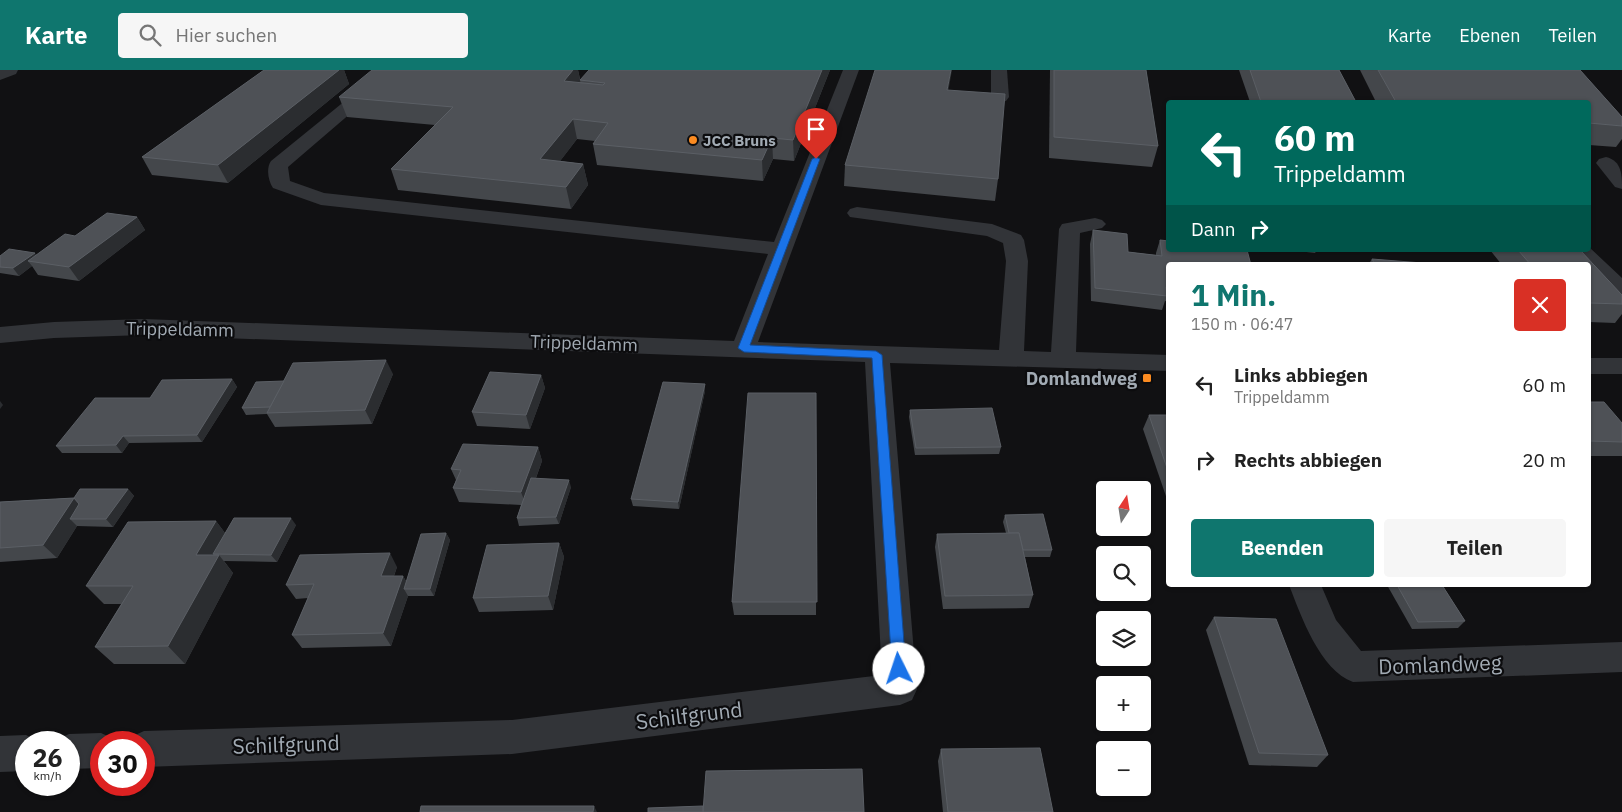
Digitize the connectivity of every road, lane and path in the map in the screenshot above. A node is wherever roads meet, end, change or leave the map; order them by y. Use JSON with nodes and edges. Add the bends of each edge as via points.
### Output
{"nodes":[{"id":1,"x":10,"y":70,"type":"edge"},
{"id":2,"x":393,"y":70,"type":"edge"},
{"id":3,"x":850,"y":70,"type":"edge"},
{"id":4,"x":999,"y":70,"type":"edge"},
{"id":5,"x":0,"y":75,"type":"edge"},
{"id":6,"x":1000,"y":97,"type":"edge"},
{"id":7,"x":1606,"y":163,"type":"dead end"},
{"id":8,"x":1622,"y":183,"type":"edge"},
{"id":9,"x":857,"y":213,"type":"dead end"},
{"id":10,"x":1095,"y":224,"type":"dead end"},
{"id":11,"x":781,"y":249,"type":"junction"},
{"id":12,"x":1581,"y":252,"type":"edge"},
{"id":13,"x":1622,"y":290,"type":"edge"},
{"id":14,"x":0,"y":335,"type":"edge"},
{"id":15,"x":744,"y":348,"type":"junction"},
{"id":16,"x":876,"y":355,"type":"junction"},
{"id":17,"x":1010,"y":360,"type":"junction"},
{"id":18,"x":1063,"y":361,"type":"junction"},
{"id":19,"x":1166,"y":363,"type":"edge"},
{"id":20,"x":1591,"y":366,"type":"edge"},
{"id":21,"x":1622,"y":366,"type":"edge"},
{"id":22,"x":1306,"y":587,"type":"edge"},
{"id":23,"x":1622,"y":657,"type":"edge"},
{"id":24,"x":155,"y":749,"type":"edge"},
{"id":25,"x":15,"y":753,"type":"edge"},
{"id":26,"x":0,"y":754,"type":"edge"}],
"edges":[{"from":1,"to":5,"type":"street"},
{"from":2,"to":11,"type":"street","via":[[278,165],[280,184],[321,198]]},
{"from":3,"to":11,"type":"street"},
{"from":4,"to":6,"type":"street"},
{"from":7,"to":8,"type":"street"},
{"from":9,"to":17,"type":"street","via":[[992,230],[1013,240],[1016,261]]},
{"from":10,"to":18,"type":"street","via":[[1070,229]]},
{"from":11,"to":15,"type":"street"},
{"from":12,"to":13,"type":"street"},
{"from":14,"to":15,"type":"street","name":"Trippeldamm","via":[[144,326]]},
{"from":15,"to":16,"type":"street","name":"Trippeldamm"},
{"from":16,"to":17,"type":"street","name":"Trippeldamm"},
{"from":16,"to":24,"type":"street","name":"Schilfgrund","via":[[900,689],[512,737]]},
{"from":17,"to":18,"type":"street","name":"Trippeldamm"},
{"from":18,"to":19,"type":"street","name":"Trippeldamm"},
{"from":20,"to":21,"type":"street"},
{"from":22,"to":23,"type":"street","name":"Domlandweg","via":[[1323,629],[1353,667]]},
{"from":25,"to":26,"type":"street"}]}
